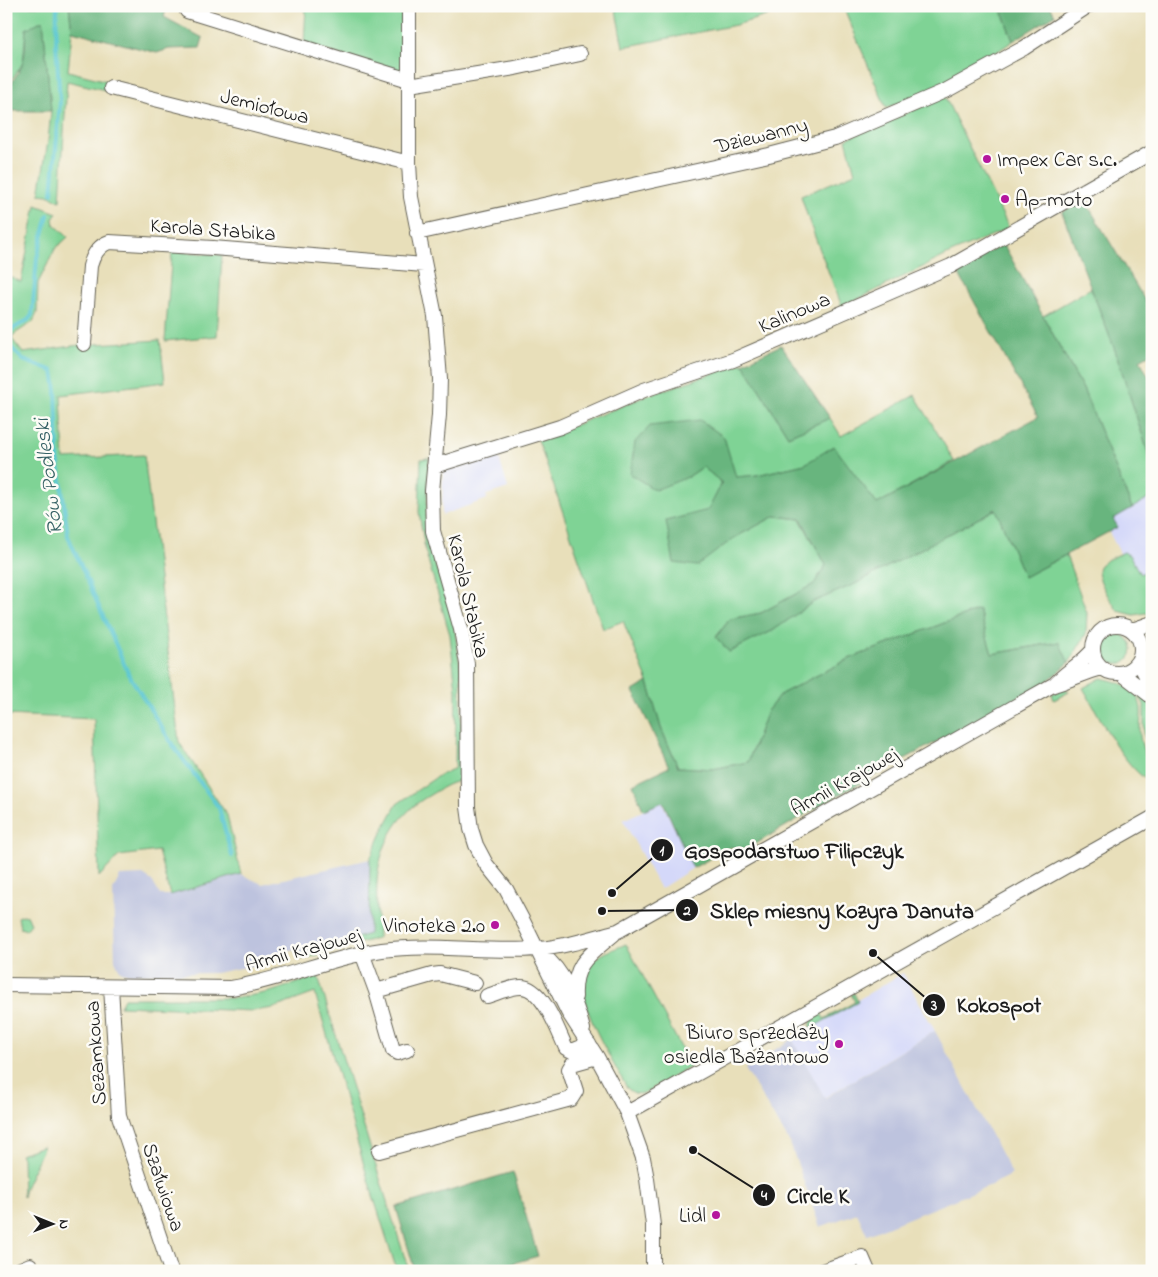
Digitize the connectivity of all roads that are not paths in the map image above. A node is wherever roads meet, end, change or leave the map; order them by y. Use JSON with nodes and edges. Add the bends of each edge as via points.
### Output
{"nodes":[{"id":1,"x":409,"y":6,"type":"edge"},
{"id":2,"x":1088,"y":6,"type":"edge"},
{"id":3,"x":187,"y":11,"type":"dead end"},
{"id":4,"x":580,"y":54,"type":"dead end"},
{"id":5,"x":409,"y":82,"type":"junction"},
{"id":6,"x":110,"y":88,"type":"dead end"},
{"id":7,"x":1152,"y":152,"type":"edge"},
{"id":8,"x":409,"y":163,"type":"junction"},
{"id":9,"x":418,"y":233,"type":"junction"},
{"id":10,"x":424,"y":265,"type":"junction"},
{"id":11,"x":84,"y":344,"type":"dead end"},
{"id":12,"x":434,"y":466,"type":"junction"},
{"id":13,"x":1152,"y":623,"type":"edge"},
{"id":14,"x":1132,"y":630,"type":"junction"},
{"id":15,"x":1152,"y":637,"type":"edge"},
{"id":16,"x":1141,"y":647,"type":"junction"},
{"id":17,"x":1093,"y":650,"type":"junction"},
{"id":18,"x":1138,"y":661,"type":"junction"},
{"id":19,"x":1103,"y":668,"type":"junction"},
{"id":20,"x":1121,"y":672,"type":"junction"},
{"id":21,"x":1053,"y":685,"type":"junction"},
{"id":22,"x":1152,"y":687,"type":"edge"},
{"id":23,"x":1152,"y":697,"type":"edge"},
{"id":24,"x":1152,"y":818,"type":"edge"},
{"id":25,"x":618,"y":931,"type":"junction"},
{"id":26,"x":537,"y":949,"type":"junction"},
{"id":27,"x":362,"y":953,"type":"junction"},
{"id":28,"x":475,"y":983,"type":"dead end"},
{"id":29,"x":6,"y":985,"type":"edge"},
{"id":30,"x":111,"y":987,"type":"junction"},
{"id":31,"x":376,"y":992,"type":"junction"},
{"id":32,"x":487,"y":996,"type":"dead end"},
{"id":33,"x":576,"y":1005,"type":"junction"},
{"id":34,"x":588,"y":1042,"type":"junction"},
{"id":35,"x":408,"y":1050,"type":"dead end"},
{"id":36,"x":597,"y":1056,"type":"junction"},
{"id":37,"x":627,"y":1113,"type":"junction"},
{"id":38,"x":119,"y":1116,"type":"joint"},
{"id":39,"x":379,"y":1151,"type":"dead end"},
{"id":40,"x":30,"y":1265,"type":"dead end"},
{"id":41,"x":16,"y":1271,"type":"edge"},
{"id":42,"x":170,"y":1271,"type":"edge"},
{"id":43,"x":654,"y":1271,"type":"edge"},
{"id":44,"x":822,"y":1271,"type":"edge"},
{"id":45,"x":868,"y":1271,"type":"edge"}],
"edges":[{"from":1,"to":5,"type":"street","name":"Karola Stabika"},
{"from":2,"to":9,"type":"street","name":"Dziewanny","via":[[1024,48],[947,90],[835,138]]},
{"from":3,"to":5,"type":"street"},
{"from":4,"to":5,"type":"street","via":[[516,68]]},
{"from":5,"to":8,"type":"street","name":"Karola Stabika"},
{"from":6,"to":8,"type":"street","name":"Jemiołowa"},
{"from":7,"to":12,"type":"street","name":"Kalinowa","via":[[942,269],[733,360],[644,390],[560,427]]},
{"from":8,"to":9,"type":"street","name":"Karola Stabika"},
{"from":9,"to":10,"type":"street","name":"Karola Stabika"},
{"from":10,"to":11,"type":"street","name":"Karola Stabika","via":[[110,242],[97,250],[90,266]]},
{"from":10,"to":12,"type":"street","name":"Karola Stabika","via":[[440,360]]},
{"from":12,"to":26,"type":"street","name":"Karola Stabika","via":[[433,532],[461,630],[467,664],[470,829],[486,864],[506,889]]},
{"from":13,"to":14,"type":"street"},
{"from":14,"to":16,"type":"street"},
{"from":14,"to":17,"type":"street","via":[[1119,625],[1108,627],[1097,636]]},
{"from":15,"to":16,"type":"street"},
{"from":16,"to":18,"type":"street"},
{"from":17,"to":19,"type":"street"},
{"from":17,"to":21,"type":"street","name":"Armii Krajowej"},
{"from":18,"to":20,"type":"street"},
{"from":18,"to":22,"type":"street"},
{"from":19,"to":20,"type":"street"},
{"from":19,"to":21,"type":"street","name":"Armii Krajowej"},
{"from":20,"to":23,"type":"street"},
{"from":21,"to":25,"type":"street","name":"Armii Krajowej"},
{"from":24,"to":37,"type":"street"},
{"from":25,"to":26,"type":"street","name":"Armii Krajowej"},
{"from":25,"to":33,"type":"street","via":[[580,965],[575,980]]},
{"from":26,"to":27,"type":"street","name":"Armii Krajowej","via":[[410,947]]},
{"from":26,"to":33,"type":"street","via":[[562,974]]},
{"from":26,"to":34,"type":"street","name":"Karola Stabika","via":[[553,985]]},
{"from":27,"to":30,"type":"street","name":"Armii Krajowej","via":[[231,988]]},
{"from":27,"to":31,"type":"street"},
{"from":28,"to":31,"type":"street","via":[[440,974]]},
{"from":29,"to":30,"type":"street","name":"Armii Krajowej"},
{"from":30,"to":38,"type":"street","name":"Sezamkowa"},
{"from":31,"to":35,"type":"street","via":[[393,1050],[397,1053]]},
{"from":32,"to":34,"type":"street","via":[[519,986],[528,988],[544,1003],[566,1048],[572,1051]]},
{"from":33,"to":34,"type":"street"},
{"from":34,"to":36,"type":"street"},
{"from":36,"to":37,"type":"street"},
{"from":36,"to":39,"type":"street","via":[[572,1064],[569,1069],[576,1090],[571,1099]]},
{"from":37,"to":43,"type":"street","via":[[647,1179],[653,1224]]},
{"from":38,"to":42,"type":"street","name":"Szałwiowa"},
{"from":40,"to":41,"type":"street"},
{"from":44,"to":45,"type":"street","via":[[862,1257]]}]}
